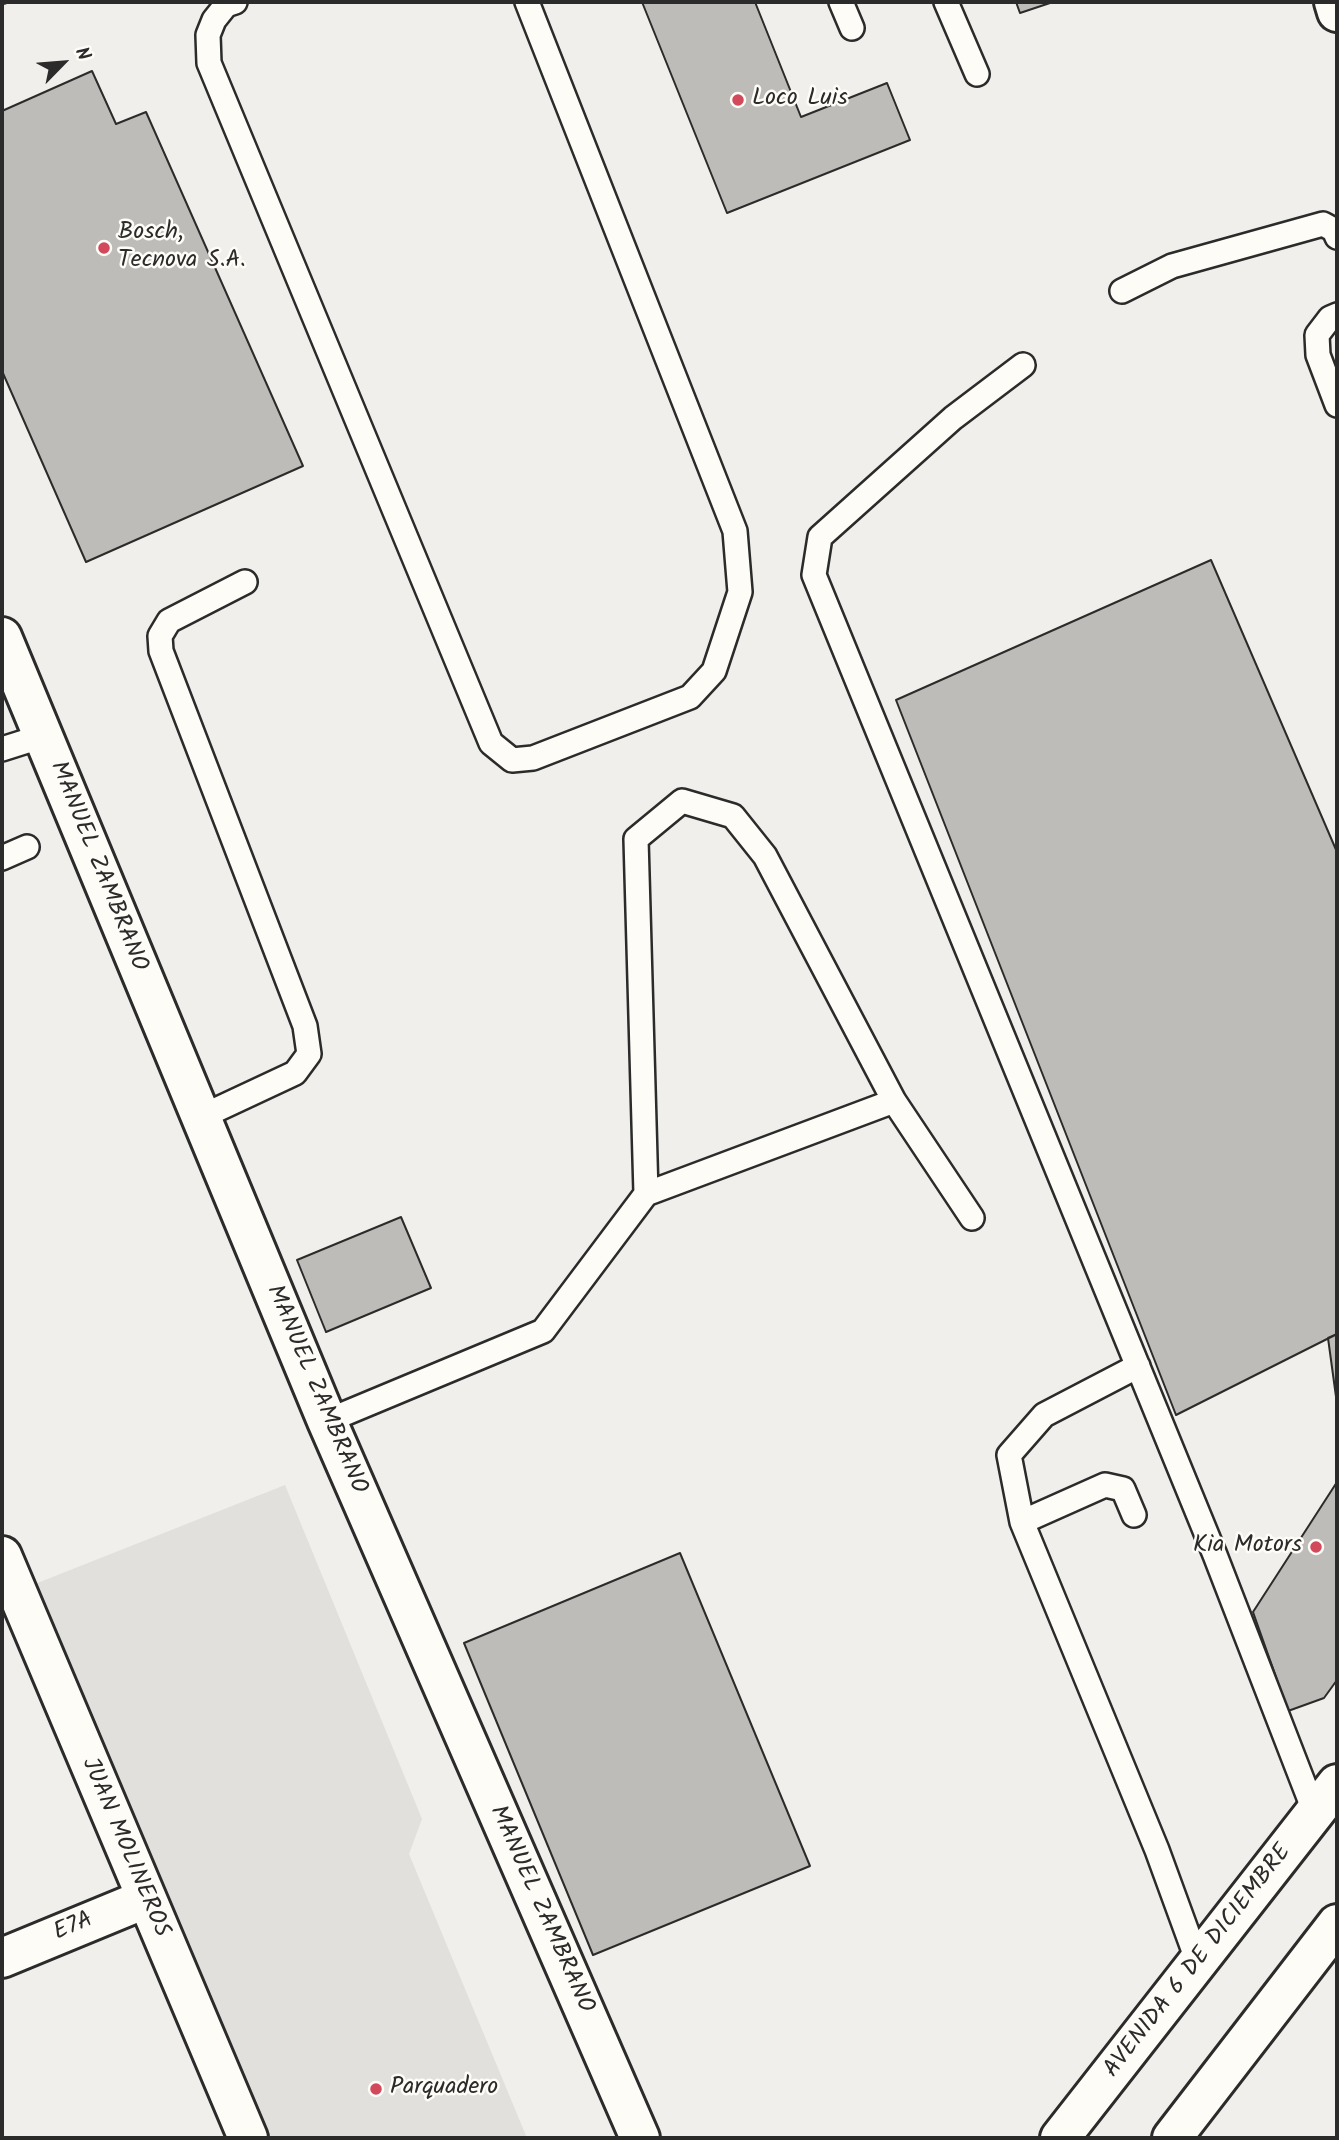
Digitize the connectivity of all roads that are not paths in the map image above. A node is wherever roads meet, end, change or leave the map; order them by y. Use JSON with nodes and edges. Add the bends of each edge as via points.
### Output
{"nodes":[{"id":1,"x":235,"y":2,"type":"edge"},
{"id":2,"x":527,"y":2,"type":"edge"},
{"id":3,"x":841,"y":2,"type":"edge"},
{"id":4,"x":946,"y":2,"type":"edge"},
{"id":5,"x":1334,"y":2,"type":"edge"},
{"id":6,"x":1337,"y":12,"type":"edge"},
{"id":7,"x":852,"y":28,"type":"dead end"},
{"id":8,"x":977,"y":74,"type":"dead end"},
{"id":9,"x":1337,"y":237,"type":"edge"},
{"id":10,"x":1122,"y":291,"type":"dead end"},
{"id":11,"x":1337,"y":315,"type":"edge"},
{"id":12,"x":1023,"y":365,"type":"dead end"},
{"id":13,"x":1337,"y":405,"type":"edge"},
{"id":14,"x":245,"y":582,"type":"dead end"},
{"id":15,"x":2,"y":637,"type":"edge"},
{"id":16,"x":43,"y":736,"type":"junction"},
{"id":17,"x":2,"y":749,"type":"edge"},
{"id":18,"x":27,"y":847,"type":"dead end"},
{"id":19,"x":2,"y":858,"type":"edge"},
{"id":20,"x":894,"y":1101,"type":"junction"},
{"id":21,"x":201,"y":1118,"type":"junction"},
{"id":22,"x":646,"y":1194,"type":"junction"},
{"id":23,"x":972,"y":1218,"type":"dead end"},
{"id":24,"x":1138,"y":1366,"type":"junction"},
{"id":25,"x":327,"y":1421,"type":"junction"},
{"id":26,"x":1135,"y":1515,"type":"dead end"},
{"id":27,"x":1022,"y":1521,"type":"junction"},
{"id":28,"x":2,"y":1556,"type":"edge"},
{"id":29,"x":10,"y":1597,"type":"edge"},
{"id":30,"x":1326,"y":1798,"type":"edge"},
{"id":31,"x":145,"y":1899,"type":"junction"},
{"id":32,"x":1337,"y":1924,"type":"edge"},
{"id":33,"x":2,"y":1958,"type":"edge"},
{"id":34,"x":1199,"y":1965,"type":"junction"},
{"id":35,"x":248,"y":2138,"type":"edge"},
{"id":36,"x":640,"y":2138,"type":"edge"},
{"id":37,"x":1060,"y":2138,"type":"edge"},
{"id":38,"x":1172,"y":2138,"type":"edge"}],
"edges":[{"from":1,"to":2,"type":"lane","via":[[226,5],[214,20],[208,36],[209,63],[491,743],[512,760],[533,758],[690,697],[714,671],[740,592],[735,531]]},
{"from":3,"to":7,"type":"lane"},
{"from":4,"to":8,"type":"lane"},
{"from":5,"to":6,"type":"street"},
{"from":9,"to":10,"type":"lane","via":[[1323,224],[1172,266]]},
{"from":11,"to":13,"type":"lane","via":[[1317,335],[1318,355]]},
{"from":12,"to":24,"type":"lane","via":[[953,418],[820,537],[814,575]]},
{"from":14,"to":21,"type":"lane","via":[[169,621],[160,636],[161,651],[305,1026],[309,1054],[295,1073]]},
{"from":15,"to":16,"type":"street","name":"MANUEL ZAMBRANO"},
{"from":16,"to":17,"type":"lane"},
{"from":16,"to":21,"type":"street","name":"MANUEL ZAMBRANO"},
{"from":18,"to":19,"type":"lane"},
{"from":20,"to":22,"type":"lane"},
{"from":20,"to":22,"type":"lane","via":[[765,856],[733,816],[682,801],[636,839]]},
{"from":20,"to":23,"type":"lane"},
{"from":21,"to":25,"type":"street","name":"MANUEL ZAMBRANO"},
{"from":22,"to":25,"type":"lane","via":[[543,1331]]},
{"from":24,"to":27,"type":"lane","via":[[1044,1415],[1009,1455]]},
{"from":24,"to":30,"type":"lane"},
{"from":25,"to":36,"type":"street","name":"MANUEL ZAMBRANO"},
{"from":26,"to":27,"type":"lane","via":[[1123,1489],[1105,1485]]},
{"from":27,"to":34,"type":"lane","via":[[1157,1850]]},
{"from":28,"to":29,"type":"street","name":"JUAN MOLINEROS"},
{"from":29,"to":31,"type":"street","name":"JUAN MOLINEROS"},
{"from":30,"to":34,"type":"street","name":"AVENIDA 6 DE DICIEMBRE"},
{"from":31,"to":33,"type":"street","name":"E7A"},
{"from":31,"to":35,"type":"street","name":"JUAN MOLINEROS"},
{"from":32,"to":38,"type":"street"},
{"from":34,"to":37,"type":"street","name":"AVENIDA 6 DE DICIEMBRE"}]}
